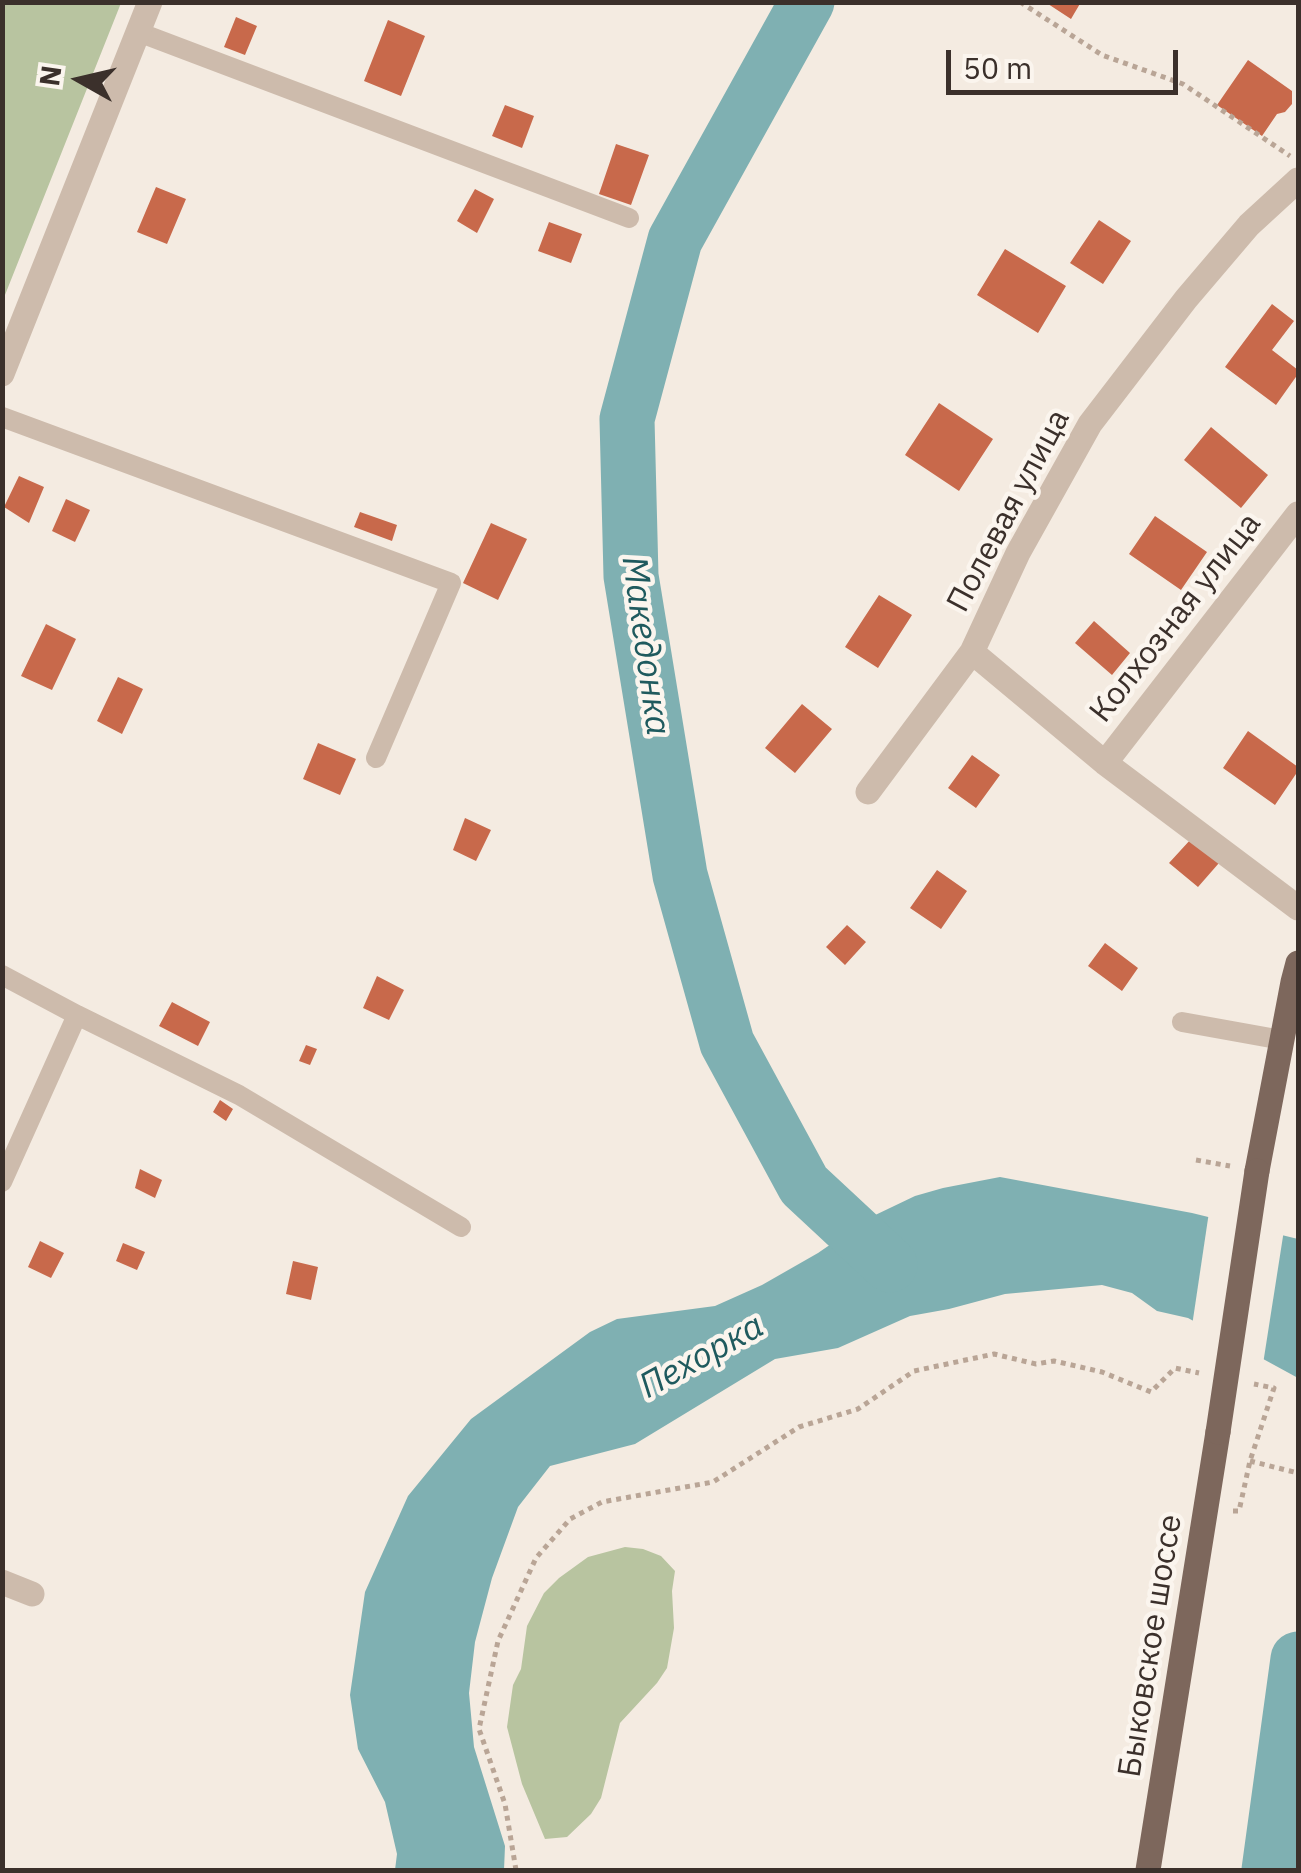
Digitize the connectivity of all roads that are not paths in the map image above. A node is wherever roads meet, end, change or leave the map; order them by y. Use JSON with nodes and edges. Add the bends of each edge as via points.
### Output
{"nodes":[{"id":1,"x":150,"y":2,"type":"edge"},
{"id":2,"x":138,"y":32,"type":"junction"},
{"id":3,"x":1298,"y":180,"type":"edge"},
{"id":4,"x":630,"y":218,"type":"dead end"},
{"id":5,"x":2,"y":374,"type":"edge"},
{"id":6,"x":2,"y":417,"type":"edge"},
{"id":7,"x":1298,"y":514,"type":"edge"},
{"id":8,"x":972,"y":652,"type":"junction"},
{"id":9,"x":376,"y":758,"type":"dead end"},
{"id":10,"x":1105,"y":763,"type":"junction"},
{"id":11,"x":868,"y":792,"type":"dead end"},
{"id":12,"x":1298,"y":908,"type":"edge"},
{"id":13,"x":1298,"y":963,"type":"edge"},
{"id":14,"x":2,"y":974,"type":"edge"},
{"id":15,"x":77,"y":1015,"type":"junction"},
{"id":16,"x":1182,"y":1022,"type":"dead end"},
{"id":17,"x":1282,"y":1040,"type":"junction"},
{"id":18,"x":2,"y":1182,"type":"edge"},
{"id":19,"x":461,"y":1227,"type":"dead end"},
{"id":20,"x":2,"y":1582,"type":"edge"},
{"id":21,"x":32,"y":1594,"type":"dead end"},
{"id":22,"x":1148,"y":1870,"type":"edge"}],
"edges":[{"from":1,"to":2,"type":"street"},
{"from":2,"to":4,"type":"lane"},
{"from":2,"to":5,"type":"street"},
{"from":3,"to":8,"type":"street","name":"Полевая улица","via":[[1248,225],[1090,424]]},
{"from":6,"to":9,"type":"lane","via":[[451,583]]},
{"from":7,"to":10,"type":"street","name":"Колхозная улица"},
{"from":8,"to":10,"type":"street","name":"Полевая улица"},
{"from":8,"to":11,"type":"street"},
{"from":10,"to":12,"type":"street","name":"Полевая улица"},
{"from":13,"to":17,"type":"main road","name":"Быковское шоссе"},
{"from":14,"to":15,"type":"lane"},
{"from":15,"to":18,"type":"lane"},
{"from":15,"to":19,"type":"lane","via":[[239,1095]]},
{"from":16,"to":17,"type":"lane"},
{"from":17,"to":22,"type":"main road","name":"Быковское шоссе","bridge":true},
{"from":20,"to":21,"type":"street"}]}
